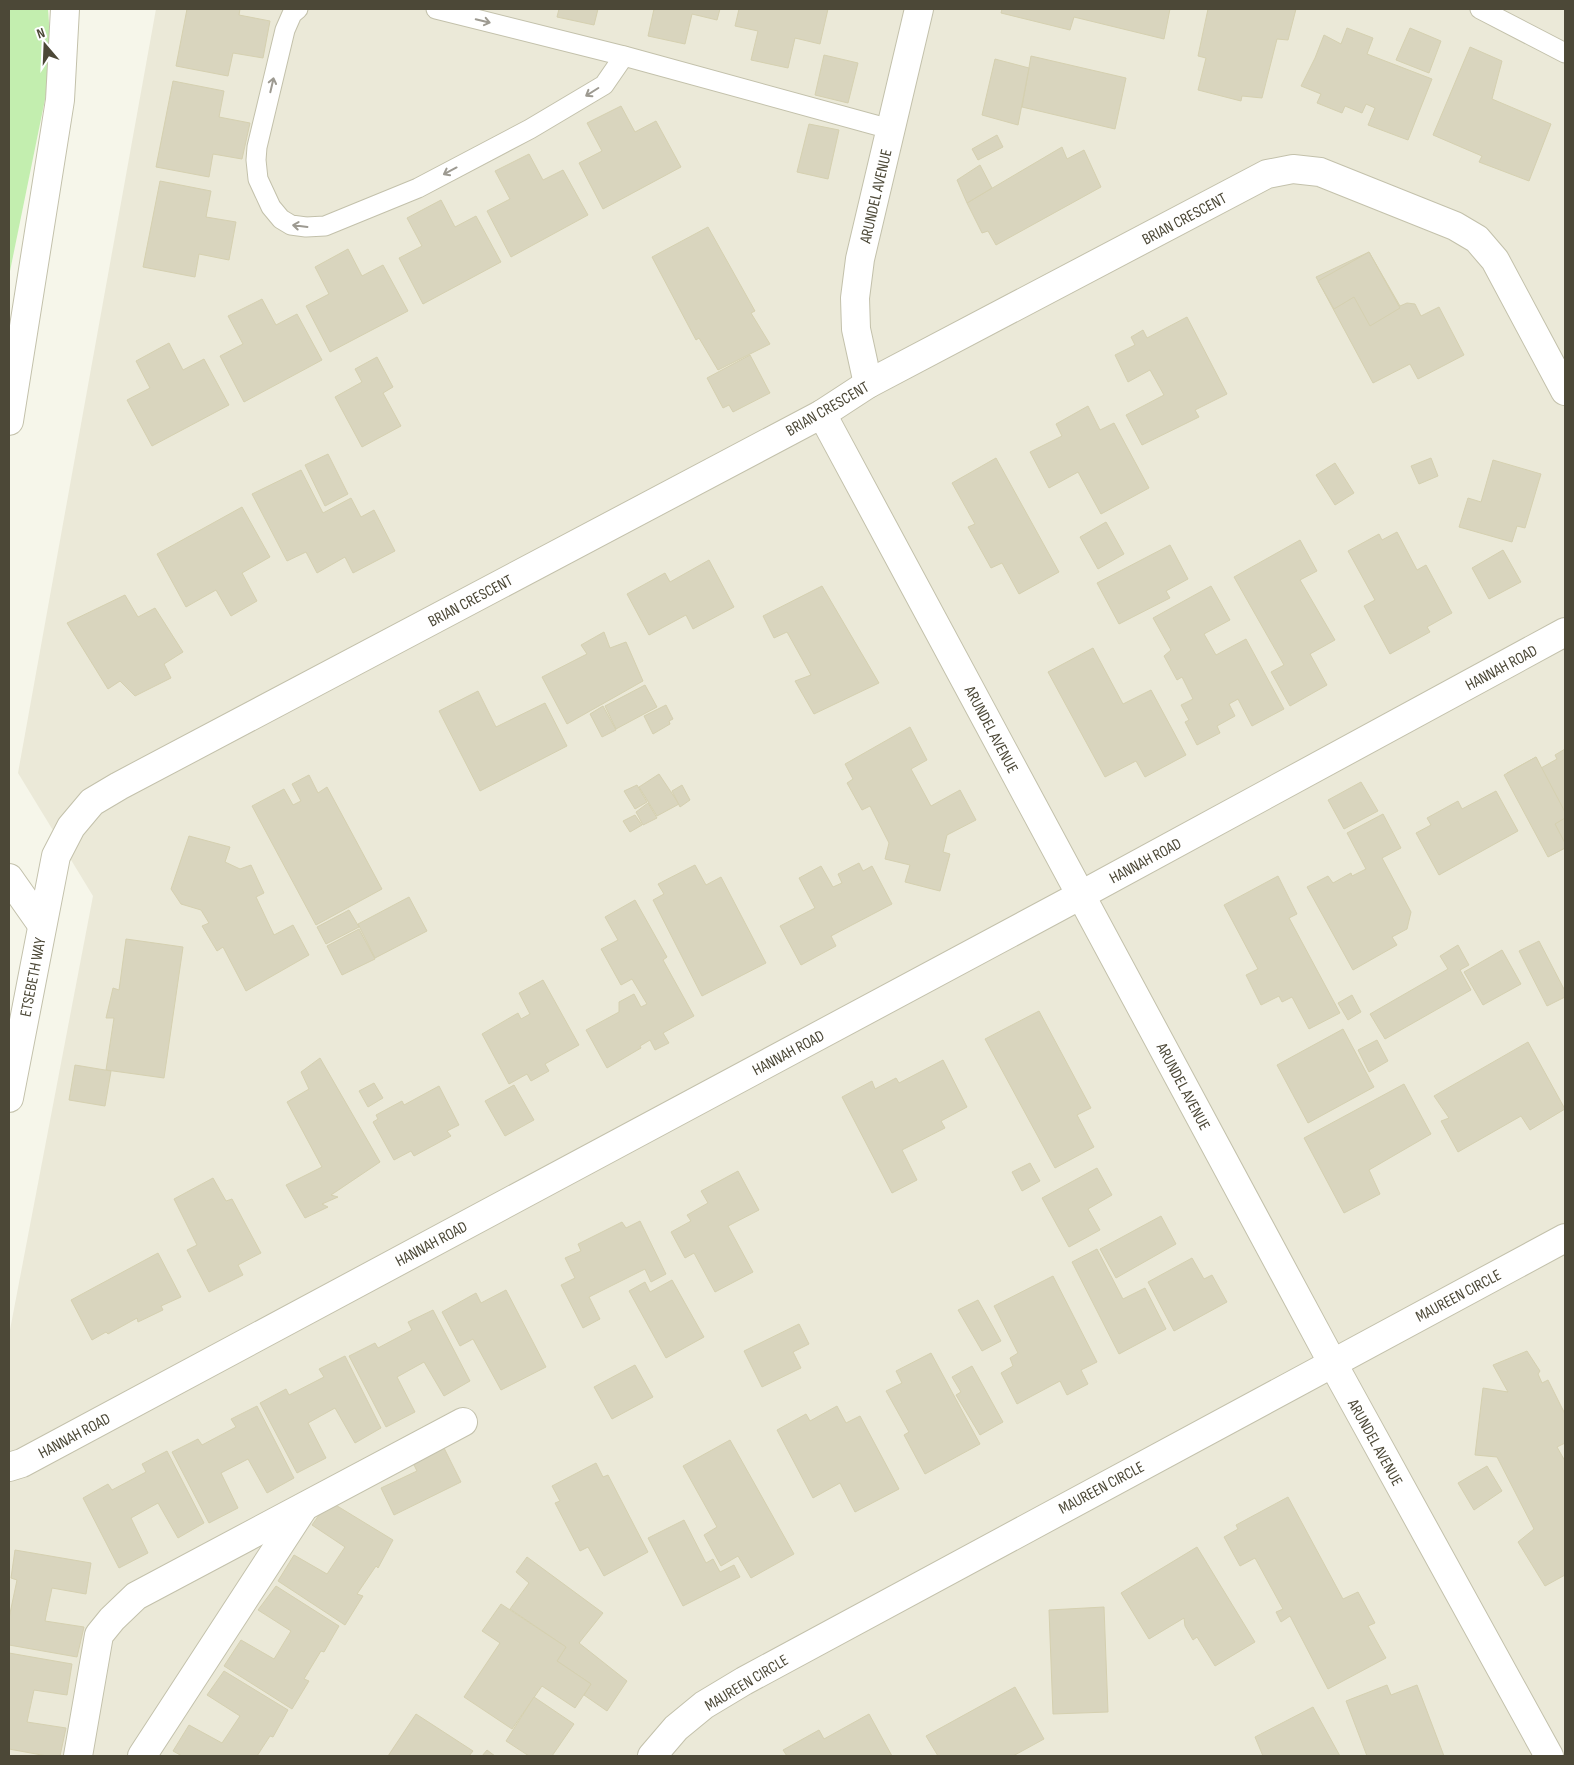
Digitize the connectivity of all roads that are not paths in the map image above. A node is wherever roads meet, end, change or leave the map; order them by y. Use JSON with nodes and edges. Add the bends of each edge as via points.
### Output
{"nodes":[{"id":1,"x":65,"y":9,"type":"edge"},
{"id":2,"x":298,"y":9,"type":"edge"},
{"id":3,"x":436,"y":9,"type":"edge"},
{"id":4,"x":919,"y":9,"type":"edge"},
{"id":5,"x":1480,"y":9,"type":"edge"},
{"id":6,"x":1565,"y":54,"type":"edge"},
{"id":7,"x":624,"y":56,"type":"junction"},
{"id":8,"x":890,"y":129,"type":"junction"},
{"id":9,"x":868,"y":384,"type":"junction"},
{"id":10,"x":1565,"y":391,"type":"edge"},
{"id":11,"x":822,"y":414,"type":"junction"},
{"id":12,"x":9,"y":421,"type":"edge"},
{"id":13,"x":1565,"y":632,"type":"edge"},
{"id":14,"x":56,"y":856,"type":"joint"},
{"id":15,"x":9,"y":878,"type":"edge"},
{"id":16,"x":1081,"y":895,"type":"junction"},
{"id":17,"x":42,"y":925,"type":"junction"},
{"id":18,"x":9,"y":1098,"type":"edge"},
{"id":19,"x":1565,"y":1238,"type":"edge"},
{"id":20,"x":1332,"y":1362,"type":"junction"},
{"id":21,"x":463,"y":1422,"type":"dead end"},
{"id":22,"x":9,"y":1467,"type":"edge"},
{"id":23,"x":303,"y":1507,"type":"junction"},
{"id":24,"x":78,"y":1756,"type":"edge"},
{"id":25,"x":142,"y":1756,"type":"edge"},
{"id":26,"x":652,"y":1756,"type":"edge"},
{"id":27,"x":1549,"y":1756,"type":"edge"}],
"edges":[{"from":1,"to":12,"type":"street","via":[[60,100]]},
{"from":7,"to":2,"type":"lane","one_way":true,"via":[[604,85],[530,129],[418,188],[326,226],[291,225],[271,207],[258,180],[256,160],[285,30]]},
{"from":3,"to":7,"type":"lane","one_way":true},
{"from":4,"to":8,"type":"street","name":"ARUNDEL AVENUE"},
{"from":5,"to":6,"type":"lane"},
{"from":7,"to":8,"type":"lane"},
{"from":8,"to":9,"type":"street","name":"ARUNDEL AVENUE","via":[[860,259],[855,298],[856,329]]},
{"from":9,"to":10,"type":"street","name":"BRIAN CRESCENT","via":[[1267,174],[1293,169],[1320,172],[1455,226],[1477,239],[1495,260]]},
{"from":9,"to":11,"type":"street","name":"BRIAN CRESCENT"},
{"from":11,"to":14,"type":"street","name":"BRIAN CRESCENT","via":[[92,802],[71,827]]},
{"from":11,"to":16,"type":"street","name":"ARUNDEL AVENUE"},
{"from":13,"to":16,"type":"street","name":"HANNAH ROAD"},
{"from":14,"to":17,"type":"street","name":"ETSEBETH WAY"},
{"from":15,"to":17,"type":"street"},
{"from":16,"to":20,"type":"street","name":"ARUNDEL AVENUE"},
{"from":16,"to":22,"type":"street","name":"HANNAH ROAD","via":[[22,1463]]},
{"from":17,"to":18,"type":"street","name":"ETSEBETH WAY"},
{"from":19,"to":20,"type":"street","name":"MAUREEN CIRCLE"},
{"from":20,"to":26,"type":"street","name":"MAUREEN CIRCLE","via":[[744,1681],[704,1705],[676,1728]]},
{"from":20,"to":27,"type":"street","name":"ARUNDEL AVENUE"},
{"from":21,"to":23,"type":"street"},
{"from":23,"to":24,"type":"street","via":[[136,1596],[112,1619],[99,1635]]},
{"from":23,"to":25,"type":"street"}]}
